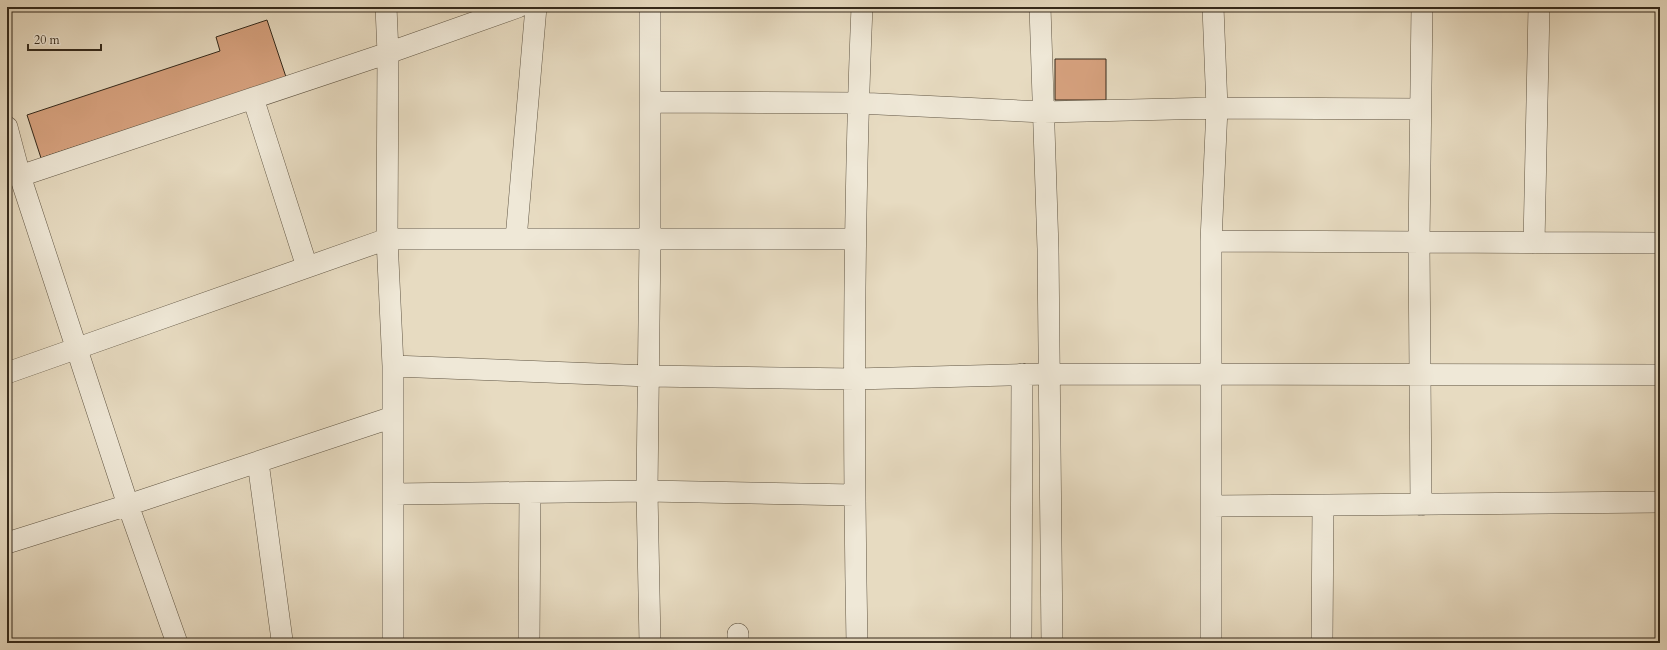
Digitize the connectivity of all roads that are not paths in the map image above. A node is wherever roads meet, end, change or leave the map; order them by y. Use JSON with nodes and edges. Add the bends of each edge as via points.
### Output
{"nodes":[{"id":1,"x":386,"y":7,"type":"edge"},
{"id":2,"x":518,"y":7,"type":"edge"},
{"id":3,"x":536,"y":7,"type":"edge"},
{"id":4,"x":650,"y":7,"type":"edge"},
{"id":5,"x":862,"y":7,"type":"edge"},
{"id":6,"x":1040,"y":7,"type":"edge"},
{"id":7,"x":1213,"y":7,"type":"edge"},
{"id":8,"x":1422,"y":7,"type":"edge"},
{"id":9,"x":1539,"y":7,"type":"edge"},
{"id":10,"x":388,"y":52,"type":"junction"},
{"id":11,"x":253,"y":98,"type":"junction"},
{"id":12,"x":650,"y":102,"type":"junction"},
{"id":13,"x":858,"y":103,"type":"junction"},
{"id":14,"x":1216,"y":108,"type":"junction"},
{"id":15,"x":1420,"y":109,"type":"junction"},
{"id":16,"x":1044,"y":112,"type":"junction"},
{"id":17,"x":7,"y":127,"type":"edge"},
{"id":18,"x":20,"y":176,"type":"junction"},
{"id":19,"x":387,"y":239,"type":"junction"},
{"id":20,"x":516,"y":239,"type":"junction"},
{"id":21,"x":650,"y":239,"type":"junction"},
{"id":22,"x":855,"y":239,"type":"junction"},
{"id":23,"x":1211,"y":241,"type":"junction"},
{"id":24,"x":1419,"y":242,"type":"junction"},
{"id":25,"x":1534,"y":243,"type":"junction"},
{"id":26,"x":1660,"y":243,"type":"edge"},
{"id":27,"x":307,"y":267,"type":"junction"},
{"id":28,"x":78,"y":348,"type":"junction"},
{"id":29,"x":394,"y":366,"type":"junction"},
{"id":30,"x":7,"y":373,"type":"edge"},
{"id":31,"x":1022,"y":374,"type":"junction"},
{"id":32,"x":1049,"y":374,"type":"junction"},
{"id":33,"x":1212,"y":375,"type":"junction"},
{"id":34,"x":1420,"y":375,"type":"junction"},
{"id":35,"x":1660,"y":375,"type":"edge"},
{"id":36,"x":649,"y":376,"type":"junction"},
{"id":37,"x":855,"y":379,"type":"junction"},
{"id":38,"x":393,"y":417,"type":"junction"},
{"id":39,"x":258,"y":462,"type":"junction"},
{"id":40,"x":647,"y":491,"type":"junction"},
{"id":41,"x":530,"y":492,"type":"junction"},
{"id":42,"x":394,"y":494,"type":"junction"},
{"id":43,"x":854,"y":495,"type":"junction"},
{"id":44,"x":1660,"y":502,"type":"edge"},
{"id":45,"x":128,"y":505,"type":"junction"},
{"id":46,"x":1421,"y":505,"type":"junction"},
{"id":47,"x":1212,"y":506,"type":"junction"},
{"id":48,"x":1324,"y":506,"type":"junction"},
{"id":49,"x":7,"y":543,"type":"edge"},
{"id":50,"x":282,"y":640,"type":"dead end"},
{"id":51,"x":177,"y":643,"type":"edge"},
{"id":52,"x":393,"y":643,"type":"edge"},
{"id":53,"x":529,"y":643,"type":"edge"},
{"id":54,"x":650,"y":643,"type":"edge"},
{"id":55,"x":857,"y":643,"type":"edge"},
{"id":56,"x":1021,"y":643,"type":"edge"},
{"id":57,"x":1052,"y":643,"type":"edge"},
{"id":58,"x":1211,"y":643,"type":"edge"},
{"id":59,"x":1322,"y":643,"type":"edge"}],
"edges":[{"from":1,"to":10,"type":"street"},
{"from":2,"to":10,"type":"street"},
{"from":3,"to":20,"type":"street"},
{"from":4,"to":12,"type":"street"},
{"from":5,"to":13,"type":"street"},
{"from":6,"to":16,"type":"street"},
{"from":7,"to":14,"type":"street"},
{"from":8,"to":15,"type":"street"},
{"from":9,"to":25,"type":"street"},
{"from":10,"to":11,"type":"street"},
{"from":10,"to":19,"type":"street"},
{"from":11,"to":18,"type":"street"},
{"from":11,"to":27,"type":"street"},
{"from":12,"to":13,"type":"street"},
{"from":12,"to":21,"type":"street"},
{"from":13,"to":16,"type":"street"},
{"from":13,"to":22,"type":"street"},
{"from":14,"to":15,"type":"street"},
{"from":14,"to":16,"type":"street"},
{"from":14,"to":23,"type":"street"},
{"from":15,"to":24,"type":"street"},
{"from":16,"to":32,"type":"street"},
{"from":17,"to":18,"type":"street"},
{"from":18,"to":28,"type":"street"},
{"from":19,"to":20,"type":"street"},
{"from":19,"to":27,"type":"street"},
{"from":19,"to":29,"type":"street"},
{"from":20,"to":21,"type":"street"},
{"from":21,"to":22,"type":"street"},
{"from":21,"to":36,"type":"street"},
{"from":22,"to":37,"type":"street"},
{"from":23,"to":24,"type":"street"},
{"from":23,"to":33,"type":"street"},
{"from":24,"to":25,"type":"street"},
{"from":24,"to":34,"type":"street"},
{"from":25,"to":26,"type":"street"},
{"from":27,"to":28,"type":"street"},
{"from":28,"to":30,"type":"street"},
{"from":28,"to":45,"type":"street"},
{"from":29,"to":36,"type":"street"},
{"from":29,"to":38,"type":"street"},
{"from":31,"to":32,"type":"street"},
{"from":31,"to":37,"type":"street"},
{"from":31,"to":56,"type":"street"},
{"from":32,"to":33,"type":"street"},
{"from":32,"to":57,"type":"street"},
{"from":33,"to":34,"type":"street"},
{"from":33,"to":47,"type":"street"},
{"from":34,"to":35,"type":"street"},
{"from":34,"to":46,"type":"street"},
{"from":36,"to":37,"type":"street"},
{"from":36,"to":40,"type":"street"},
{"from":37,"to":43,"type":"street"},
{"from":38,"to":39,"type":"street"},
{"from":38,"to":42,"type":"street"},
{"from":39,"to":45,"type":"street"},
{"from":39,"to":50,"type":"street"},
{"from":40,"to":41,"type":"street"},
{"from":40,"to":43,"type":"street"},
{"from":40,"to":54,"type":"street"},
{"from":41,"to":42,"type":"street"},
{"from":41,"to":53,"type":"street"},
{"from":42,"to":52,"type":"street"},
{"from":43,"to":55,"type":"street"},
{"from":44,"to":46,"type":"street"},
{"from":45,"to":49,"type":"street"},
{"from":45,"to":51,"type":"street"},
{"from":46,"to":48,"type":"street"},
{"from":47,"to":48,"type":"street"},
{"from":47,"to":58,"type":"street"},
{"from":48,"to":59,"type":"street"}]}
